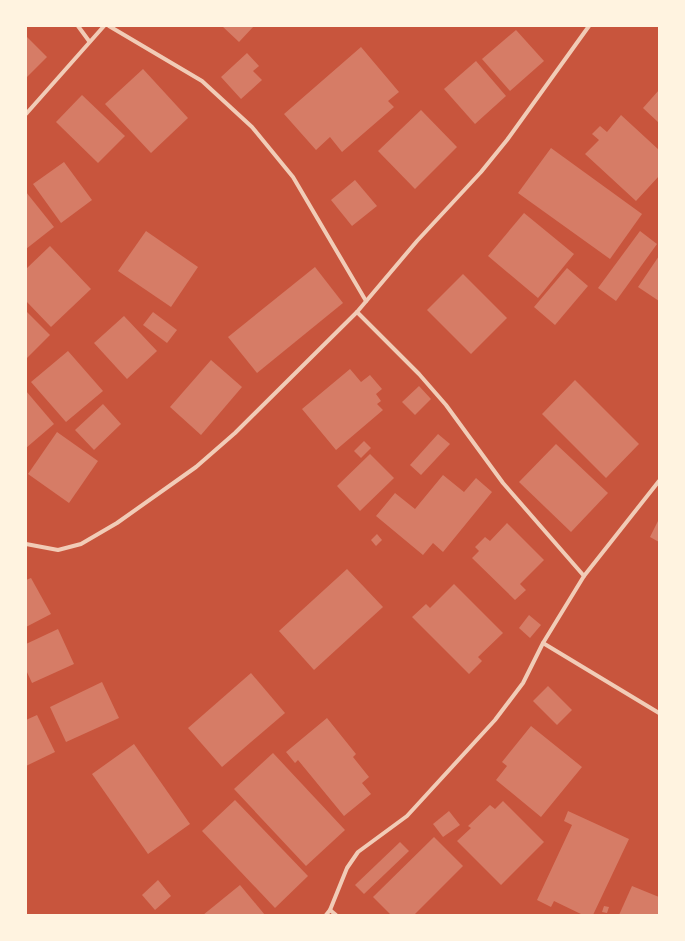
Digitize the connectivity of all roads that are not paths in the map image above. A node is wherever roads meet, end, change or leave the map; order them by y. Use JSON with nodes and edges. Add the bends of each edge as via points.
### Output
{"nodes":[{"id":1,"x":78,"y":26,"type":"edge"},
{"id":2,"x":104,"y":26,"type":"edge"},
{"id":3,"x":109,"y":26,"type":"edge"},
{"id":4,"x":589,"y":26,"type":"edge"},
{"id":5,"x":89,"y":41,"type":"junction"},
{"id":6,"x":26,"y":114,"type":"edge"},
{"id":7,"x":366,"y":301,"type":"junction"},
{"id":8,"x":357,"y":312,"type":"junction"},
{"id":9,"x":659,"y":481,"type":"edge"},
{"id":10,"x":26,"y":544,"type":"edge"},
{"id":11,"x":584,"y":576,"type":"junction"},
{"id":12,"x":543,"y":643,"type":"junction"},
{"id":13,"x":659,"y":713,"type":"edge"},
{"id":14,"x":330,"y":910,"type":"junction"},
{"id":15,"x":326,"y":915,"type":"edge"},
{"id":16,"x":336,"y":915,"type":"edge"}],
"edges":[{"from":1,"to":5,"type":"street"},
{"from":2,"to":5,"type":"street"},
{"from":3,"to":7,"type":"street","via":[[202,81],[252,127],[293,178]]},
{"from":4,"to":7,"type":"street","via":[[507,140]]},
{"from":5,"to":6,"type":"street"},
{"from":7,"to":8,"type":"street"},
{"from":8,"to":10,"type":"street","via":[[235,433],[196,467],[117,523],[81,544],[58,550]]},
{"from":8,"to":11,"type":"street","via":[[446,405],[503,483]]},
{"from":9,"to":11,"type":"street"},
{"from":11,"to":12,"type":"street"},
{"from":12,"to":13,"type":"street"},
{"from":12,"to":14,"type":"street","via":[[523,683],[495,720],[406,816],[358,852],[347,868]]},
{"from":14,"to":15,"type":"street"},
{"from":14,"to":16,"type":"street"}]}
